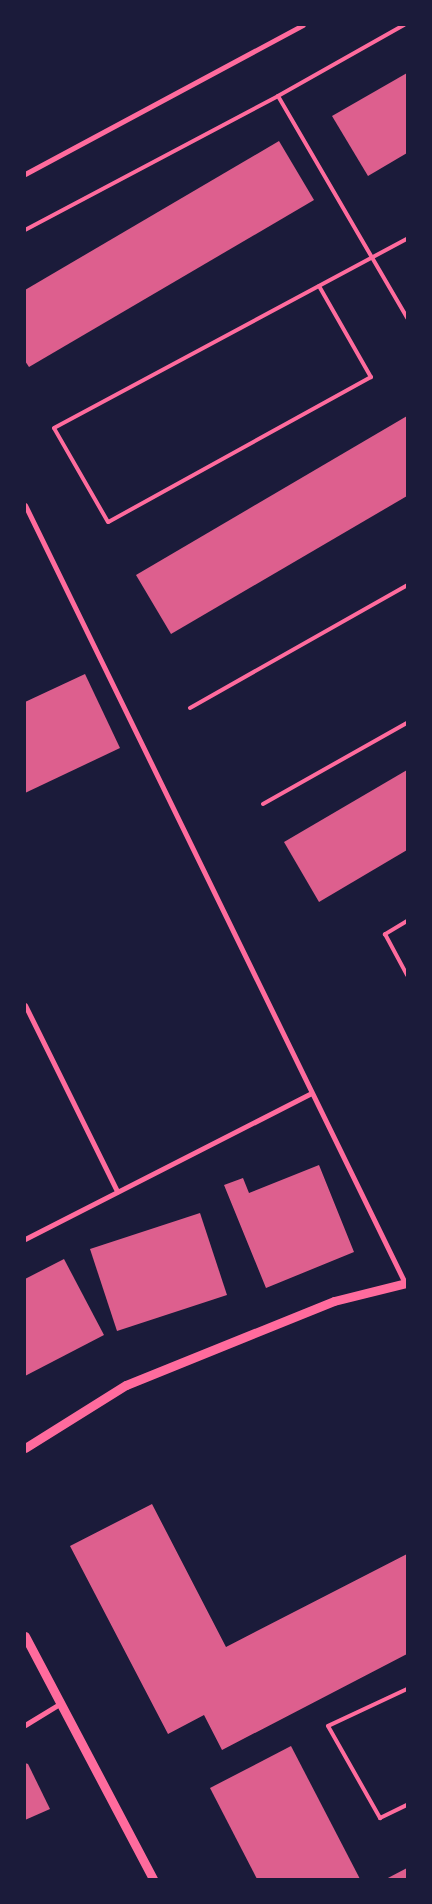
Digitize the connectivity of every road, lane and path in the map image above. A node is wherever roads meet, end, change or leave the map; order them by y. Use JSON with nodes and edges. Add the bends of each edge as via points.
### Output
{"nodes":[{"id":1,"x":304,"y":25,"type":"edge"},
{"id":2,"x":404,"y":25,"type":"edge"},
{"id":3,"x":278,"y":96,"type":"junction"},
{"id":4,"x":25,"y":174,"type":"edge"},
{"id":5,"x":25,"y":230,"type":"edge"},
{"id":6,"x":407,"y":239,"type":"edge"},
{"id":7,"x":372,"y":258,"type":"junction"},
{"id":8,"x":319,"y":286,"type":"junction"},
{"id":9,"x":407,"y":318,"type":"edge"},
{"id":10,"x":25,"y":505,"type":"edge"},
{"id":11,"x":407,"y":585,"type":"edge"},
{"id":12,"x":190,"y":708,"type":"dead end"},
{"id":13,"x":407,"y":723,"type":"edge"},
{"id":14,"x":263,"y":804,"type":"dead end"},
{"id":15,"x":407,"y":921,"type":"edge"},
{"id":16,"x":407,"y":975,"type":"edge"},
{"id":17,"x":25,"y":1004,"type":"edge"},
{"id":18,"x":311,"y":1093,"type":"junction"},
{"id":19,"x":117,"y":1191,"type":"junction"},
{"id":20,"x":25,"y":1239,"type":"edge"},
{"id":21,"x":406,"y":1283,"type":"edge"},
{"id":22,"x":25,"y":1448,"type":"edge"},
{"id":23,"x":25,"y":1636,"type":"edge"},
{"id":24,"x":407,"y":1689,"type":"edge"},
{"id":25,"x":61,"y":1704,"type":"junction"},
{"id":26,"x":25,"y":1725,"type":"edge"},
{"id":27,"x":407,"y":1805,"type":"edge"},
{"id":28,"x":153,"y":1879,"type":"edge"}],
"edges":[{"from":1,"to":4,"type":"street"},
{"from":2,"to":3,"type":"lane"},
{"from":3,"to":5,"type":"lane"},
{"from":3,"to":7,"type":"lane"},
{"from":6,"to":7,"type":"lane"},
{"from":7,"to":8,"type":"lane"},
{"from":7,"to":9,"type":"lane"},
{"from":8,"to":8,"type":"lane","via":[[54,428],[108,522],[371,377]]},
{"from":10,"to":18,"type":"street"},
{"from":11,"to":12,"type":"lane"},
{"from":13,"to":14,"type":"lane"},
{"from":15,"to":16,"type":"lane","via":[[385,934]]},
{"from":17,"to":19,"type":"street"},
{"from":18,"to":19,"type":"street"},
{"from":18,"to":21,"type":"street"},
{"from":19,"to":20,"type":"street"},
{"from":21,"to":22,"type":"street","via":[[334,1301],[126,1385]]},
{"from":23,"to":25,"type":"street"},
{"from":24,"to":27,"type":"lane","via":[[328,1726],[380,1818]]},
{"from":25,"to":26,"type":"street"},
{"from":25,"to":28,"type":"street"}]}
